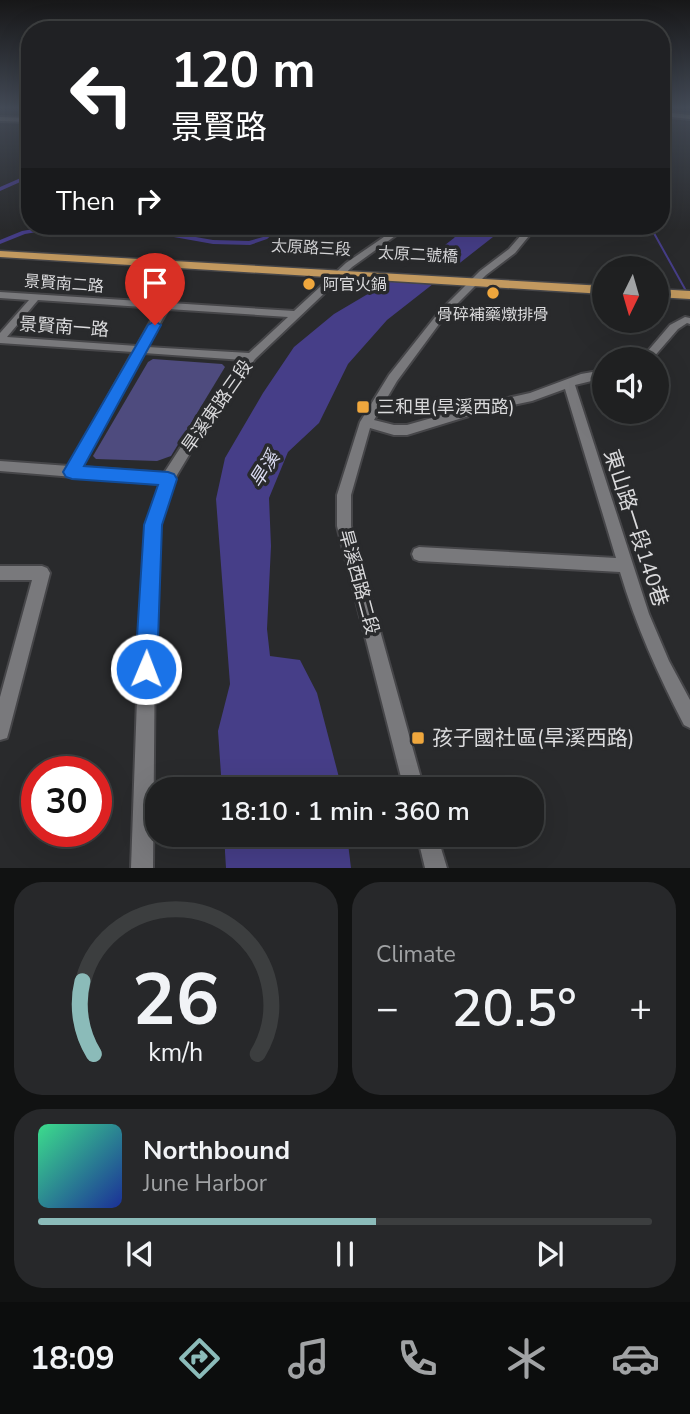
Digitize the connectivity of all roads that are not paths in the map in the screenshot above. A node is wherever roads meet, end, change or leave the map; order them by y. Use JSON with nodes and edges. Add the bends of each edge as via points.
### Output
{"nodes":[{"id":1,"x":393,"y":235,"type":"edge"},
{"id":2,"x":525,"y":235,"type":"edge"},
{"id":3,"x":2,"y":249,"type":"edge"},
{"id":4,"x":348,"y":270,"type":"junction"},
{"id":5,"x":473,"y":277,"type":"junction"},
{"id":6,"x":592,"y":280,"type":"edge"},
{"id":7,"x":669,"y":284,"type":"edge"},
{"id":8,"x":690,"y":285,"type":"edge"},
{"id":9,"x":592,"y":289,"type":"edge"},
{"id":10,"x":669,"y":294,"type":"edge"},
{"id":11,"x":0,"y":295,"type":"edge"},
{"id":12,"x":690,"y":295,"type":"edge"},
{"id":13,"x":36,"y":297,"type":"junction"},
{"id":14,"x":165,"y":305,"type":"junction"},
{"id":15,"x":294,"y":314,"type":"junction"},
{"id":16,"x":690,"y":321,"type":"edge"},
{"id":17,"x":0,"y":339,"type":"edge"},
{"id":18,"x":656,"y":347,"type":"edge"},
{"id":19,"x":141,"y":349,"type":"junction"},
{"id":20,"x":251,"y":357,"type":"junction"},
{"id":21,"x":592,"y":376,"type":"edge"},
{"id":22,"x":569,"y":385,"type":"junction"},
{"id":23,"x":366,"y":422,"type":"junction"},
{"id":24,"x":0,"y":466,"type":"edge"},
{"id":25,"x":72,"y":472,"type":"junction"},
{"id":26,"x":168,"y":479,"type":"junction"},
{"id":27,"x":419,"y":554,"type":"dead end"},
{"id":28,"x":625,"y":565,"type":"junction"},
{"id":29,"x":0,"y":573,"type":"edge"},
{"id":30,"x":7,"y":686,"type":"edge"},
{"id":31,"x":690,"y":719,"type":"edge"},
{"id":32,"x":0,"y":732,"type":"edge"},
{"id":33,"x":411,"y":777,"type":"edge"},
{"id":34,"x":430,"y":847,"type":"edge"},
{"id":35,"x":142,"y":868,"type":"edge"},
{"id":36,"x":436,"y":868,"type":"edge"}],
"edges":[{"from":1,"to":4,"type":"street","name":"旱溪東路三段"},
{"from":2,"to":5,"type":"street","name":"旱溪西路二段","via":[[512,251]]},
{"from":3,"to":4,"type":"main road","name":"太原路三段"},
{"from":4,"to":5,"type":"main road","name":"太原二號橋"},
{"from":4,"to":15,"type":"street","name":"旱溪東路三段"},
{"from":5,"to":6,"type":"main road"},
{"from":5,"to":9,"type":"main road"},
{"from":5,"to":23,"type":"street","name":"旱溪西路二段","via":[[425,334]]},
{"from":7,"to":8,"type":"main road"},
{"from":10,"to":12,"type":"main road"},
{"from":11,"to":13,"type":"street","name":"景賢南二路"},
{"from":13,"to":14,"type":"street","name":"景賢南二路"},
{"from":13,"to":17,"type":"street"},
{"from":14,"to":15,"type":"street","name":"景賢南二路"},
{"from":14,"to":19,"type":"street"},
{"from":15,"to":20,"type":"street","name":"旱溪東路三段"},
{"from":16,"to":18,"type":"street","via":[[674,327]]},
{"from":17,"to":19,"type":"street","name":"景賢南一路"},
{"from":19,"to":20,"type":"street","name":"景賢南一路"},
{"from":19,"to":25,"type":"street"},
{"from":20,"to":26,"type":"street","name":"旱溪東路三段"},
{"from":21,"to":22,"type":"street"},
{"from":22,"to":23,"type":"street","via":[[407,430]]},
{"from":22,"to":28,"type":"street","name":"東山路一段140巷"},
{"from":23,"to":33,"type":"street","name":"旱溪西路二段","via":[[344,495],[344,526]]},
{"from":24,"to":25,"type":"street"},
{"from":25,"to":26,"type":"street"},
{"from":26,"to":35,"type":"street","name":"旱溪東路三段","via":[[153,525]]},
{"from":27,"to":28,"type":"street"},
{"from":28,"to":31,"type":"street","name":"東山路一段140巷","via":[[663,667]]},
{"from":29,"to":30,"type":"street","via":[[42,573]]},
{"from":30,"to":32,"type":"street"},
{"from":34,"to":36,"type":"street"}]}
